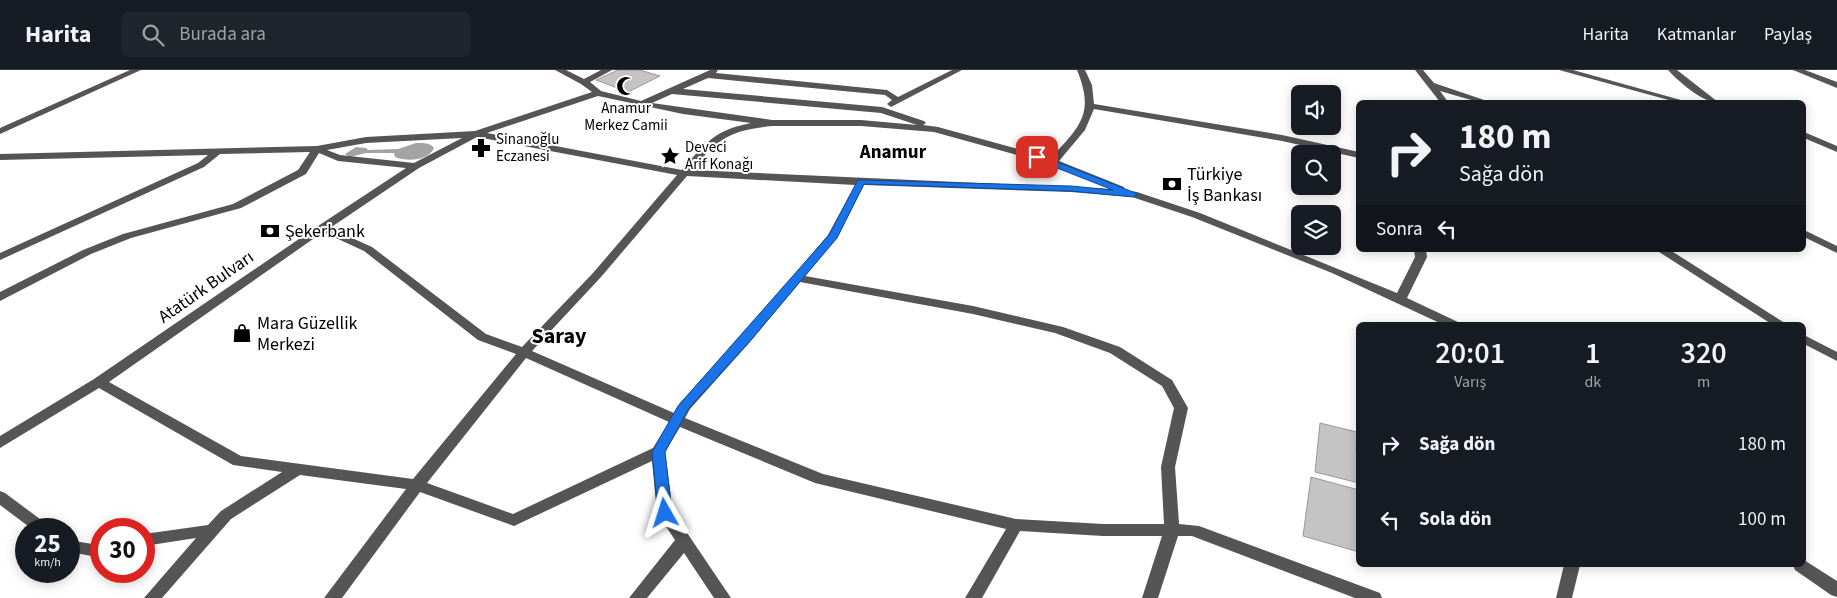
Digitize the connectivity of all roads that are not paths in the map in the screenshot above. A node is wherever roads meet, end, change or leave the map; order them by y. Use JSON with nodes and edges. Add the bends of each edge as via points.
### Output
{"nodes":[{"id":1,"x":137,"y":70,"type":"edge"},
{"id":2,"x":559,"y":70,"type":"edge"},
{"id":3,"x":608,"y":70,"type":"edge"},
{"id":4,"x":958,"y":70,"type":"edge"},
{"id":5,"x":1081,"y":70,"type":"edge"},
{"id":6,"x":1419,"y":70,"type":"edge"},
{"id":7,"x":1563,"y":70,"type":"edge"},
{"id":8,"x":1672,"y":70,"type":"edge"},
{"id":9,"x":1797,"y":70,"type":"edge"},
{"id":10,"x":711,"y":72,"type":"edge"},
{"id":11,"x":584,"y":82,"type":"junction"},
{"id":12,"x":1430,"y":85,"type":"junction"},
{"id":13,"x":1837,"y":85,"type":"edge"},
{"id":14,"x":671,"y":91,"type":"junction"},
{"id":15,"x":598,"y":92,"type":"junction"},
{"id":16,"x":897,"y":100,"type":"junction"},
{"id":17,"x":1442,"y":100,"type":"edge"},
{"id":18,"x":1479,"y":100,"type":"edge"},
{"id":19,"x":1676,"y":100,"type":"edge"},
{"id":20,"x":1711,"y":100,"type":"edge"},
{"id":21,"x":643,"y":103,"type":"junction"},
{"id":22,"x":1091,"y":106,"type":"junction"},
{"id":23,"x":882,"y":110,"type":"junction"},
{"id":24,"x":772,"y":123,"type":"junction"},
{"id":25,"x":861,"y":124,"type":"junction"},
{"id":26,"x":935,"y":129,"type":"junction"},
{"id":27,"x":0,"y":131,"type":"edge"},
{"id":28,"x":476,"y":134,"type":"junction"},
{"id":29,"x":1806,"y":135,"type":"edge"},
{"id":30,"x":318,"y":149,"type":"junction"},
{"id":31,"x":1837,"y":149,"type":"edge"},
{"id":32,"x":217,"y":152,"type":"junction"},
{"id":33,"x":1356,"y":154,"type":"edge"},
{"id":34,"x":0,"y":156,"type":"edge"},
{"id":35,"x":1053,"y":162,"type":"junction"},
{"id":36,"x":416,"y":166,"type":"junction"},
{"id":37,"x":684,"y":173,"type":"junction"},
{"id":38,"x":861,"y":182,"type":"junction"},
{"id":39,"x":1133,"y":194,"type":"junction"},
{"id":40,"x":322,"y":228,"type":"junction"},
{"id":41,"x":1806,"y":234,"type":"edge"},
{"id":42,"x":1837,"y":250,"type":"edge"},
{"id":43,"x":1420,"y":252,"type":"edge"},
{"id":44,"x":1665,"y":252,"type":"edge"},
{"id":45,"x":0,"y":257,"type":"edge"},
{"id":46,"x":798,"y":278,"type":"junction"},
{"id":47,"x":0,"y":297,"type":"edge"},
{"id":48,"x":1400,"y":299,"type":"junction"},
{"id":49,"x":1448,"y":322,"type":"edge"},
{"id":50,"x":1777,"y":322,"type":"edge"},
{"id":51,"x":1806,"y":340,"type":"edge"},
{"id":52,"x":524,"y":352,"type":"junction"},
{"id":53,"x":1837,"y":357,"type":"edge"},
{"id":54,"x":100,"y":382,"type":"junction"},
{"id":55,"x":677,"y":420,"type":"junction"},
{"id":56,"x":0,"y":443,"type":"edge"},
{"id":57,"x":658,"y":452,"type":"junction"},
{"id":58,"x":298,"y":470,"type":"junction"},
{"id":59,"x":417,"y":485,"type":"junction"},
{"id":60,"x":0,"y":496,"type":"edge"},
{"id":61,"x":29,"y":518,"type":"edge"},
{"id":62,"x":1016,"y":525,"type":"junction"},
{"id":63,"x":212,"y":530,"type":"junction"},
{"id":64,"x":1172,"y":530,"type":"junction"},
{"id":65,"x":155,"y":538,"type":"edge"},
{"id":66,"x":684,"y":541,"type":"junction"},
{"id":67,"x":1572,"y":567,"type":"edge"},
{"id":68,"x":1804,"y":567,"type":"edge"},
{"id":69,"x":1837,"y":590,"type":"edge"},
{"id":70,"x":152,"y":598,"type":"edge"},
{"id":71,"x":332,"y":598,"type":"edge"},
{"id":72,"x":638,"y":598,"type":"edge"},
{"id":73,"x":724,"y":598,"type":"edge"},
{"id":74,"x":972,"y":598,"type":"edge"},
{"id":75,"x":1150,"y":598,"type":"edge"},
{"id":76,"x":1374,"y":598,"type":"edge"},
{"id":77,"x":1564,"y":598,"type":"edge"}],
"edges":[{"from":1,"to":27,"type":"street"},
{"from":2,"to":11,"type":"street"},
{"from":3,"to":11,"type":"street"},
{"from":4,"to":16,"type":"street"},
{"from":5,"to":22,"type":"street","via":[[1091,94]]},
{"from":6,"to":12,"type":"street"},
{"from":7,"to":19,"type":"street"},
{"from":8,"to":20,"type":"street"},
{"from":9,"to":13,"type":"street"},
{"from":10,"to":14,"type":"street"},
{"from":10,"to":16,"type":"street","via":[[887,93]]},
{"from":11,"to":15,"type":"street"},
{"from":12,"to":17,"type":"street"},
{"from":12,"to":18,"type":"street"},
{"from":14,"to":21,"type":"street"},
{"from":14,"to":23,"type":"street"},
{"from":15,"to":21,"type":"street"},
{"from":15,"to":28,"type":"street","name":"Atatürk Bulvarı"},
{"from":16,"to":23,"type":"street"},
{"from":21,"to":24,"type":"street"},
{"from":22,"to":33,"type":"street","via":[[1282,138]]},
{"from":22,"to":35,"type":"street","via":[[1084,127]]},
{"from":23,"to":25,"type":"street"},
{"from":23,"to":26,"type":"street"},
{"from":24,"to":25,"type":"street"},
{"from":24,"to":37,"type":"street","via":[[740,126],[724,133],[709,144]]},
{"from":25,"to":26,"type":"street"},
{"from":26,"to":35,"type":"street"},
{"from":28,"to":30,"type":"street","via":[[366,140]]},
{"from":28,"to":36,"type":"street","name":"Atatürk Bulvarı"},
{"from":28,"to":37,"type":"street"},
{"from":29,"to":31,"type":"street"},
{"from":30,"to":32,"type":"street"},
{"from":30,"to":36,"type":"street","via":[[338,158]]},
{"from":30,"to":47,"type":"street","via":[[302,172],[236,206],[128,236],[87,252]]},
{"from":32,"to":34,"type":"street"},
{"from":32,"to":45,"type":"street","via":[[201,165]]},
{"from":35,"to":39,"type":"street"},
{"from":36,"to":40,"type":"street","name":"Atatürk Bulvarı"},
{"from":37,"to":38,"type":"street"},
{"from":37,"to":52,"type":"street","via":[[597,275]]},
{"from":38,"to":39,"type":"street"},
{"from":38,"to":46,"type":"street","via":[[833,236]]},
{"from":39,"to":48,"type":"street","via":[[1196,215]]},
{"from":40,"to":52,"type":"street","via":[[368,249],[482,337]]},
{"from":40,"to":54,"type":"street","name":"Atatürk Bulvarı"},
{"from":41,"to":42,"type":"street"},
{"from":43,"to":48,"type":"street","via":[[1421,257]]},
{"from":44,"to":50,"type":"street"},
{"from":46,"to":55,"type":"street","via":[[684,406]]},
{"from":46,"to":64,"type":"street","via":[[973,310],[1059,330],[1115,350],[1167,383],[1181,408],[1168,467]]},
{"from":48,"to":49,"type":"street"},
{"from":51,"to":53,"type":"street"},
{"from":52,"to":55,"type":"street"},
{"from":52,"to":59,"type":"street"},
{"from":54,"to":56,"type":"street","name":"Atatürk Bulvarı"},
{"from":54,"to":58,"type":"street","via":[[238,461]]},
{"from":55,"to":57,"type":"street"},
{"from":55,"to":62,"type":"street","via":[[820,479]]},
{"from":57,"to":59,"type":"street","via":[[514,520]]},
{"from":57,"to":66,"type":"street","via":[[665,513]]},
{"from":58,"to":59,"type":"street"},
{"from":58,"to":63,"type":"street","via":[[226,514]]},
{"from":59,"to":71,"type":"street"},
{"from":60,"to":61,"type":"street"},
{"from":62,"to":64,"type":"street"},
{"from":62,"to":74,"type":"street"},
{"from":63,"to":65,"type":"street"},
{"from":63,"to":70,"type":"street"},
{"from":64,"to":75,"type":"street"},
{"from":64,"to":76,"type":"street","via":[[1193,530]]},
{"from":66,"to":72,"type":"street"},
{"from":66,"to":73,"type":"street"},
{"from":67,"to":77,"type":"street"},
{"from":68,"to":69,"type":"street"}]}
